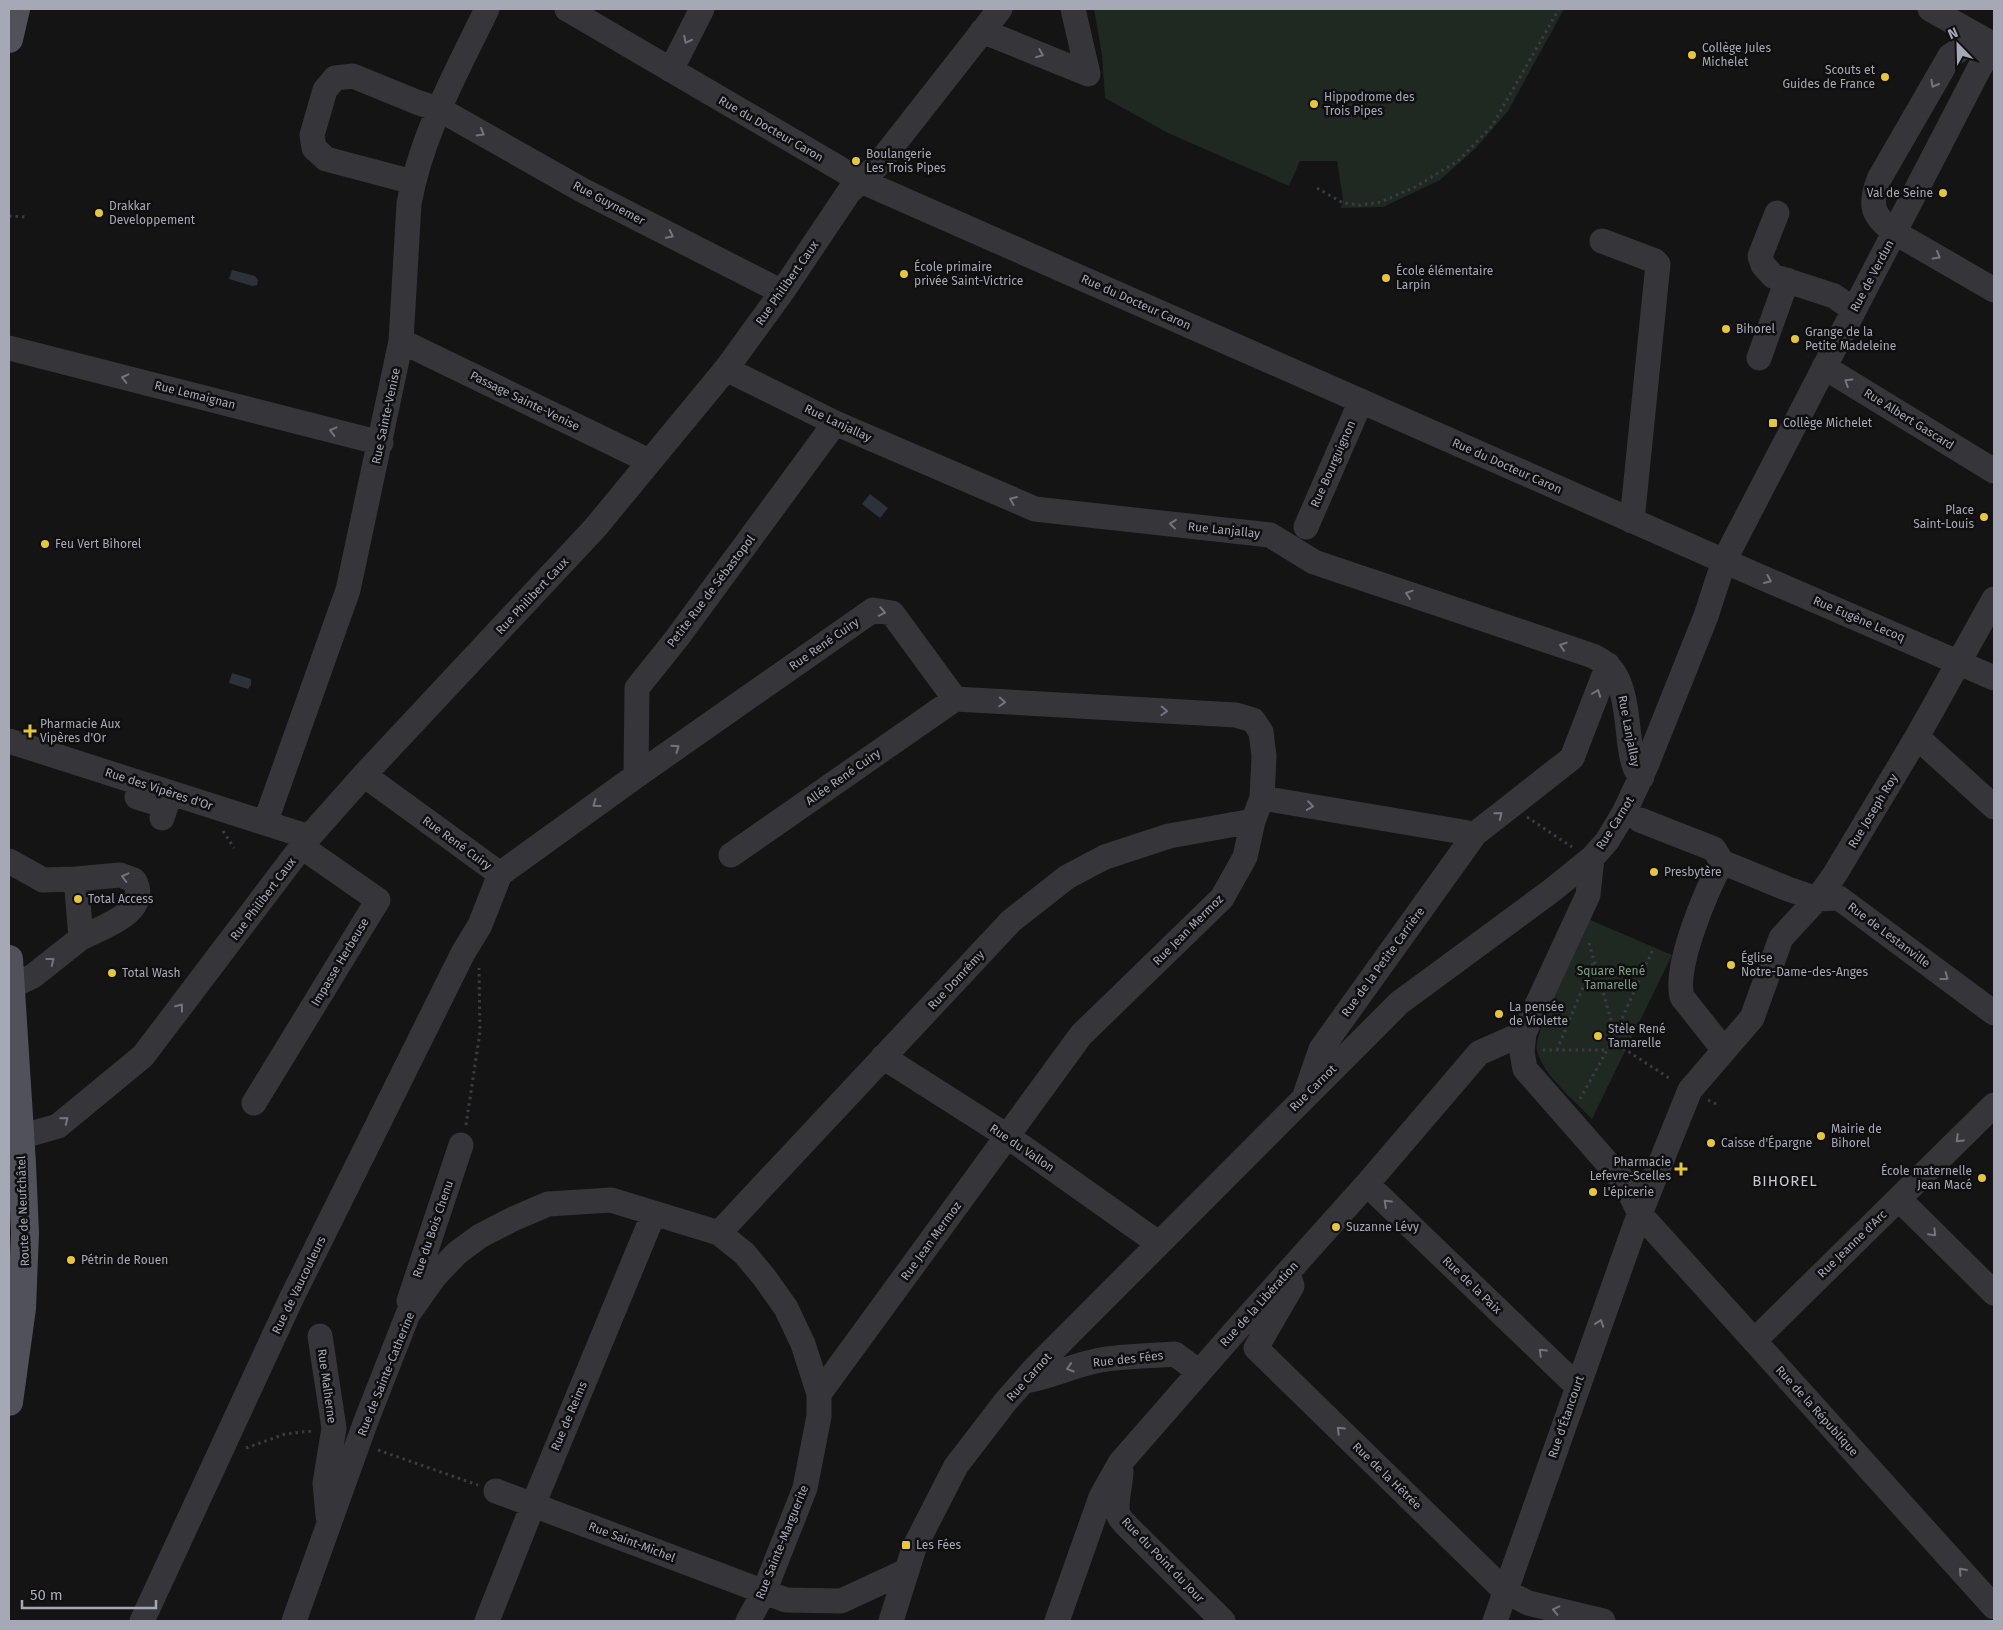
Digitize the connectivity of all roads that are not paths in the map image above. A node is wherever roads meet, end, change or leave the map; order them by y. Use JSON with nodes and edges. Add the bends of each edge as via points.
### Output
{"nodes":[{"id":1,"x":16,"y":9,"type":"edge"},
{"id":2,"x":487,"y":9,"type":"edge"},
{"id":3,"x":567,"y":9,"type":"edge"},
{"id":4,"x":702,"y":9,"type":"edge"},
{"id":5,"x":1073,"y":9,"type":"edge"},
{"id":6,"x":1930,"y":9,"type":"edge"},
{"id":7,"x":989,"y":21,"type":"edge"},
{"id":8,"x":9,"y":39,"type":"edge"},
{"id":9,"x":1987,"y":41,"type":"edge"},
{"id":10,"x":671,"y":70,"type":"junction"},
{"id":11,"x":1987,"y":71,"type":"edge"},
{"id":12,"x":439,"y":109,"type":"junction"},
{"id":13,"x":862,"y":181,"type":"junction"},
{"id":14,"x":413,"y":182,"type":"junction"},
{"id":15,"x":1777,"y":213,"type":"dead end"},
{"id":16,"x":1894,"y":232,"type":"junction"},
{"id":17,"x":1602,"y":241,"type":"dead end"},
{"id":18,"x":1787,"y":280,"type":"junction"},
{"id":19,"x":1994,"y":290,"type":"edge"},
{"id":20,"x":782,"y":292,"type":"junction"},
{"id":21,"x":1854,"y":310,"type":"junction"},
{"id":22,"x":402,"y":342,"type":"junction"},
{"id":23,"x":9,"y":348,"type":"edge"},
{"id":24,"x":1759,"y":358,"type":"dead end"},
{"id":25,"x":1824,"y":367,"type":"junction"},
{"id":26,"x":726,"y":369,"type":"junction"},
{"id":27,"x":1360,"y":401,"type":"junction"},
{"id":28,"x":836,"y":423,"type":"junction"},
{"id":29,"x":381,"y":443,"type":"junction"},
{"id":30,"x":649,"y":462,"type":"junction"},
{"id":31,"x":1994,"y":472,"type":"edge"},
{"id":32,"x":1632,"y":521,"type":"junction"},
{"id":33,"x":1306,"y":526,"type":"dead end"},
{"id":34,"x":1724,"y":561,"type":"junction"},
{"id":35,"x":1994,"y":600,"type":"edge"},
{"id":36,"x":1958,"y":662,"type":"junction"},
{"id":37,"x":1608,"y":665,"type":"junction"},
{"id":38,"x":1994,"y":678,"type":"edge"},
{"id":39,"x":955,"y":699,"type":"junction"},
{"id":40,"x":1917,"y":737,"type":"junction"},
{"id":41,"x":9,"y":741,"type":"edge"},
{"id":42,"x":364,"y":775,"type":"junction"},
{"id":43,"x":636,"y":776,"type":"junction"},
{"id":44,"x":1642,"y":777,"type":"junction"},
{"id":45,"x":128,"y":794,"type":"junction"},
{"id":46,"x":1994,"y":807,"type":"edge"},
{"id":47,"x":1257,"y":809,"type":"junction"},
{"id":48,"x":162,"y":818,"type":"dead end"},
{"id":49,"x":1640,"y":820,"type":"dead end"},
{"id":50,"x":265,"y":823,"type":"junction"},
{"id":51,"x":1475,"y":834,"type":"junction"},
{"id":52,"x":306,"y":842,"type":"junction"},
{"id":53,"x":730,"y":854,"type":"dead end"},
{"id":54,"x":1591,"y":859,"type":"junction"},
{"id":55,"x":9,"y":861,"type":"edge"},
{"id":56,"x":1722,"y":862,"type":"junction"},
{"id":57,"x":500,"y":874,"type":"junction"},
{"id":58,"x":76,"y":879,"type":"junction"},
{"id":59,"x":1817,"y":898,"type":"junction"},
{"id":60,"x":81,"y":938,"type":"junction"},
{"id":61,"x":9,"y":959,"type":"edge"},
{"id":62,"x":10,"y":987,"type":"junction"},
{"id":63,"x":1994,"y":1014,"type":"edge"},
{"id":64,"x":1752,"y":1018,"type":"joint"},
{"id":65,"x":1523,"y":1042,"type":"junction"},
{"id":66,"x":1724,"y":1050,"type":"junction"},
{"id":67,"x":883,"y":1058,"type":"junction"},
{"id":68,"x":1304,"y":1097,"type":"junction"},
{"id":69,"x":254,"y":1103,"type":"dead end"},
{"id":70,"x":1994,"y":1105,"type":"edge"},
{"id":71,"x":1007,"y":1136,"type":"junction"},
{"id":72,"x":20,"y":1137,"type":"junction"},
{"id":73,"x":461,"y":1145,"type":"road end"},
{"id":74,"x":16,"y":1164,"type":"edge"},
{"id":75,"x":1367,"y":1184,"type":"junction"},
{"id":76,"x":1899,"y":1199,"type":"junction"},
{"id":77,"x":654,"y":1213,"type":"junction"},
{"id":78,"x":1640,"y":1214,"type":"junction"},
{"id":79,"x":719,"y":1233,"type":"junction"},
{"id":80,"x":1158,"y":1243,"type":"junction"},
{"id":81,"x":1288,"y":1272,"type":"junction"},
{"id":82,"x":1994,"y":1293,"type":"edge"},
{"id":83,"x":408,"y":1314,"type":"junction"},
{"id":84,"x":320,"y":1336,"type":"dead end"},
{"id":85,"x":1754,"y":1341,"type":"junction"},
{"id":86,"x":12,"y":1344,"type":"edge"},
{"id":87,"x":1199,"y":1372,"type":"junction"},
{"id":88,"x":1024,"y":1381,"type":"junction"},
{"id":89,"x":1578,"y":1386,"type":"junction"},
{"id":90,"x":819,"y":1394,"type":"junction"},
{"id":91,"x":9,"y":1402,"type":"edge"},
{"id":92,"x":1120,"y":1463,"type":"junction"},
{"id":93,"x":496,"y":1491,"type":"road end"},
{"id":94,"x":533,"y":1505,"type":"junction"},
{"id":95,"x":329,"y":1526,"type":"junction"},
{"id":96,"x":906,"y":1572,"type":"junction"},
{"id":97,"x":1505,"y":1591,"type":"junction"},
{"id":98,"x":764,"y":1592,"type":"junction"},
{"id":99,"x":1994,"y":1609,"type":"edge"},
{"id":100,"x":142,"y":1621,"type":"edge"},
{"id":101,"x":294,"y":1621,"type":"edge"},
{"id":102,"x":487,"y":1621,"type":"edge"},
{"id":103,"x":748,"y":1621,"type":"edge"},
{"id":104,"x":891,"y":1621,"type":"edge"},
{"id":105,"x":1057,"y":1621,"type":"edge"},
{"id":106,"x":1223,"y":1621,"type":"edge"},
{"id":107,"x":1495,"y":1621,"type":"edge"},
{"id":108,"x":1603,"y":1621,"type":"edge"},
{"id":109,"x":1990,"y":1621,"type":"edge"}],
"edges":[{"from":1,"to":8,"type":"main road"},
{"from":2,"to":12,"type":"street","name":"Rue Sainte-Venise"},
{"from":3,"to":10,"type":"street","name":"Rue du Docteur Caron"},
{"from":4,"to":10,"type":"street","one_way":true},
{"from":7,"to":5,"type":"street","one_way":true,"via":[[1088,74]]},
{"from":6,"to":9,"type":"street"},
{"from":7,"to":13,"type":"street","name":"Rue Philibert Caux"},
{"from":9,"to":11,"type":"street","name":"Rue de Verdun"},
{"from":9,"to":16,"type":"street","one_way":true,"via":[[1950,56],[1879,179],[1873,196],[1875,214]]},
{"from":10,"to":13,"type":"street","name":"Rue du Docteur Caron"},
{"from":11,"to":16,"type":"street","name":"Rue de Verdun"},
{"from":12,"to":14,"type":"street","name":"Rue Sainte-Venise"},
{"from":12,"to":14,"type":"street","name":"Rue Guynemer","via":[[353,76],[335,78],[325,90],[312,135],[314,148],[326,159]]},
{"from":12,"to":20,"type":"street","name":"Rue Guynemer","one_way":true,"via":[[582,190]]},
{"from":13,"to":20,"type":"street","name":"Rue Philibert Caux","via":[[849,192]]},
{"from":13,"to":27,"type":"street","name":"Rue du Docteur Caron"},
{"from":14,"to":22,"type":"street","name":"Rue Sainte-Venise"},
{"from":15,"to":18,"type":"street","via":[[1760,256],[1773,276]]},
{"from":16,"to":19,"type":"street","one_way":true},
{"from":16,"to":21,"type":"street","name":"Rue de Verdun"},
{"from":17,"to":32,"type":"street","via":[[1658,264]]},
{"from":18,"to":21,"type":"street","via":[[1834,296]]},
{"from":18,"to":24,"type":"street"},
{"from":20,"to":26,"type":"street","name":"Rue Philibert Caux"},
{"from":21,"to":25,"type":"street","name":"Rue de Verdun"},
{"from":22,"to":29,"type":"street","name":"Rue Sainte-Venise"},
{"from":22,"to":30,"type":"street","name":"Passage Sainte-Venise"},
{"from":29,"to":23,"type":"street","name":"Rue Lemaignan","one_way":true},
{"from":31,"to":25,"type":"street","name":"Rue Albert Gascard","one_way":true},
{"from":25,"to":34,"type":"street","name":"Rue de Verdun"},
{"from":26,"to":28,"type":"street","name":"Rue Lanjallay"},
{"from":26,"to":30,"type":"street","name":"Rue Philibert Caux"},
{"from":27,"to":32,"type":"street","name":"Rue du Docteur Caron"},
{"from":27,"to":33,"type":"street","name":"Rue Bourguignon"},
{"from":37,"to":28,"type":"street","name":"Rue Lanjallay","one_way":true,"via":[[1593,656],[1314,562],[1270,534],[1035,509]]},
{"from":28,"to":43,"type":"street","name":"Petite Rue de Sébastopol","via":[[637,688]]},
{"from":29,"to":50,"type":"street","name":"Rue Sainte-Venise","via":[[348,590]]},
{"from":30,"to":42,"type":"street","name":"Rue Philibert Caux","via":[[595,528]]},
{"from":32,"to":34,"type":"street","name":"Rue du Docteur Caron"},
{"from":34,"to":36,"type":"street","name":"Rue Eugène Lecoq","one_way":true},
{"from":34,"to":44,"type":"street","name":"Rue Carnot","via":[[1706,616]]},
{"from":35,"to":36,"type":"street","name":"Rue Joseph Roy"},
{"from":36,"to":38,"type":"street","name":"Rue Eugène Lecoq"},
{"from":36,"to":40,"type":"street","name":"Rue Joseph Roy"},
{"from":37,"to":44,"type":"street","name":"Rue Lanjallay","via":[[1623,696],[1630,746],[1636,771]]},
{"from":51,"to":37,"type":"street","one_way":true,"via":[[1572,758]]},
{"from":43,"to":39,"type":"street","name":"Rue René Cuiry","one_way":true,"via":[[873,610],[892,614]]},
{"from":39,"to":47,"type":"street","one_way":true,"via":[[1236,715],[1254,720],[1261,732],[1264,756]]},
{"from":39,"to":53,"type":"street","name":"Allée René Cuiry"},
{"from":40,"to":46,"type":"street"},
{"from":40,"to":59,"type":"street","name":"Rue Joseph Roy","via":[[1853,846]]},
{"from":41,"to":45,"type":"street","name":"Rue des Vipères d'Or"},
{"from":42,"to":52,"type":"street","name":"Rue Philibert Caux"},
{"from":42,"to":57,"type":"street","name":"Rue René Cuiry"},
{"from":43,"to":57,"type":"street","name":"Rue René Cuiry","one_way":true},
{"from":44,"to":54,"type":"street","name":"Rue Carnot","via":[[1607,841]]},
{"from":45,"to":48,"type":"street","via":[[166,806]]},
{"from":45,"to":50,"type":"street","name":"Rue des Vipères d'Or"},
{"from":47,"to":51,"type":"street","one_way":true},
{"from":47,"to":67,"type":"street","name":"Rue Domrémy","via":[[1105,857],[1068,877],[1011,921]]},
{"from":47,"to":71,"type":"street","name":"Rue Jean Mermoz","via":[[1245,858],[1222,898],[1081,1035]]},
{"from":49,"to":56,"type":"street","name":"Rue de Lestanville","via":[[1714,849]]},
{"from":50,"to":52,"type":"street","name":"Rue des Vipères d'Or"},
{"from":51,"to":68,"type":"street","name":"Rue de la Petite Carrière","via":[[1321,1049]]},
{"from":52,"to":69,"type":"street","name":"Impasse Herbeuse","via":[[378,900]]},
{"from":72,"to":52,"type":"street","name":"Rue Philibert Caux","one_way":true,"via":[[58,1126],[144,1056]]},
{"from":54,"to":65,"type":"street","via":[[1588,895]]},
{"from":54,"to":68,"type":"street","name":"Rue Carnot","via":[[1399,1003]]},
{"from":55,"to":58,"type":"street","via":[[43,880]]},
{"from":56,"to":59,"type":"street","name":"Rue de Lestanville"},
{"from":56,"to":66,"type":"street","via":[[1687,947],[1679,987],[1682,997]]},
{"from":57,"to":100,"type":"street","name":"Rue de Vaucouleurs","via":[[471,959],[303,1276]]},
{"from":58,"to":60,"type":"street"},
{"from":60,"to":58,"type":"street","one_way":true,"via":[[127,914],[138,900],[138,888],[134,880],[120,875]]},
{"from":59,"to":63,"type":"street","name":"Rue de Lestanville","one_way":true,"via":[[1839,898]]},
{"from":59,"to":64,"type":"street","name":"Rue Joseph Roy","via":[[1781,938]]},
{"from":62,"to":60,"type":"street","one_way":true,"via":[[33,976]]},
{"from":61,"to":62,"type":"main road","name":"Route de Neufchâtel"},
{"from":62,"to":72,"type":"main road","name":"Route de Neufchâtel"},
{"from":64,"to":66,"type":"street","name":"Rue d'Étancourt"},
{"from":65,"to":75,"type":"street","name":"Rue de la Libération","via":[[1479,1053]]},
{"from":65,"to":78,"type":"street","name":"Rue de la République","via":[[1525,1069],[1625,1183]]},
{"from":66,"to":78,"type":"street","name":"Rue d'Étancourt","via":[[1690,1090]]},
{"from":67,"to":71,"type":"street","name":"Rue du Vallon"},
{"from":67,"to":79,"type":"street","name":"Rue Domrémy"},
{"from":68,"to":80,"type":"street","name":"Rue Carnot"},
{"from":70,"to":76,"type":"street","name":"Rue Jeanne d'Arc","one_way":true},
{"from":71,"to":80,"type":"street","name":"Rue du Vallon"},
{"from":71,"to":90,"type":"street","name":"Rue Jean Mermoz"},
{"from":72,"to":74,"type":"main road","name":"Route de Neufchâtel"},
{"from":73,"to":83,"type":"street","name":"Rue du Bois Chenu","via":[[409,1297]]},
{"from":74,"to":86,"type":"main road","name":"Route de Neufchâtel","via":[[25,1271]]},
{"from":75,"to":81,"type":"street","name":"Rue de la Libération"},
{"from":89,"to":75,"type":"street","name":"Rue de la Paix","one_way":true},
{"from":76,"to":82,"type":"street","one_way":true},
{"from":76,"to":85,"type":"street","name":"Rue Jeanne d'Arc"},
{"from":77,"to":79,"type":"street","name":"Rue Sainte-Marguerite"},
{"from":77,"to":83,"type":"street","name":"Rue de Sainte-Catherine","via":[[611,1200],[548,1204],[480,1236],[457,1253],[435,1276]]},
{"from":77,"to":94,"type":"street","name":"Rue de Reims"},
{"from":78,"to":85,"type":"street","name":"Rue de la République"},
{"from":89,"to":78,"type":"street","name":"Rue d'Étancourt","one_way":true},
{"from":79,"to":90,"type":"street","name":"Rue Sainte-Marguerite","via":[[744,1254],[786,1308],[803,1344]]},
{"from":80,"to":88,"type":"street","name":"Rue Carnot"},
{"from":81,"to":87,"type":"street","name":"Rue de la Libération"},
{"from":97,"to":81,"type":"street","name":"Rue de la Hêtrée","one_way":true,"via":[[1256,1348],[1292,1286]]},
{"from":83,"to":95,"type":"street","name":"Rue de Sainte-Catherine"},
{"from":84,"to":95,"type":"street","name":"Rue Malherne","via":[[334,1428],[325,1483]]},
{"from":99,"to":85,"type":"street","name":"Rue de la République","one_way":true},
{"from":86,"to":91,"type":"main road","name":"Route de Neufchâtel"},
{"from":87,"to":88,"type":"street","name":"Rue des Fées","one_way":true,"via":[[1174,1354],[1101,1360]]},
{"from":87,"to":92,"type":"street","name":"Rue de la Libération"},
{"from":88,"to":96,"type":"street","name":"Rue Carnot","via":[[956,1466],[914,1548]]},
{"from":89,"to":97,"type":"street","name":"Rue d'Étancourt"},
{"from":90,"to":98,"type":"street","name":"Rue Sainte-Marguerite","via":[[819,1416],[805,1488]]},
{"from":92,"to":105,"type":"street","name":"Rue de la Libération","via":[[1101,1497]]},
{"from":92,"to":106,"type":"street","name":"Rue du Point du Jour","via":[[1118,1514]]},
{"from":93,"to":94,"type":"street","name":"Rue Saint-Michel"},
{"from":94,"to":98,"type":"street","name":"Rue Saint-Michel"},
{"from":94,"to":102,"type":"street","name":"Rue de Reims"},
{"from":95,"to":101,"type":"street","name":"Rue de Sainte-Catherine"},
{"from":96,"to":98,"type":"street","name":"Rue Saint-Michel","via":[[841,1601],[786,1600]]},
{"from":96,"to":104,"type":"street","name":"Rue Carnot"},
{"from":97,"to":107,"type":"street","name":"Rue d'Étancourt"},
{"from":108,"to":97,"type":"street","name":"Rue de la Hêtrée","one_way":true,"via":[[1528,1603]]},
{"from":98,"to":103,"type":"street","name":"Rue Sainte-Marguerite"},
{"from":99,"to":109,"type":"street"}]}
